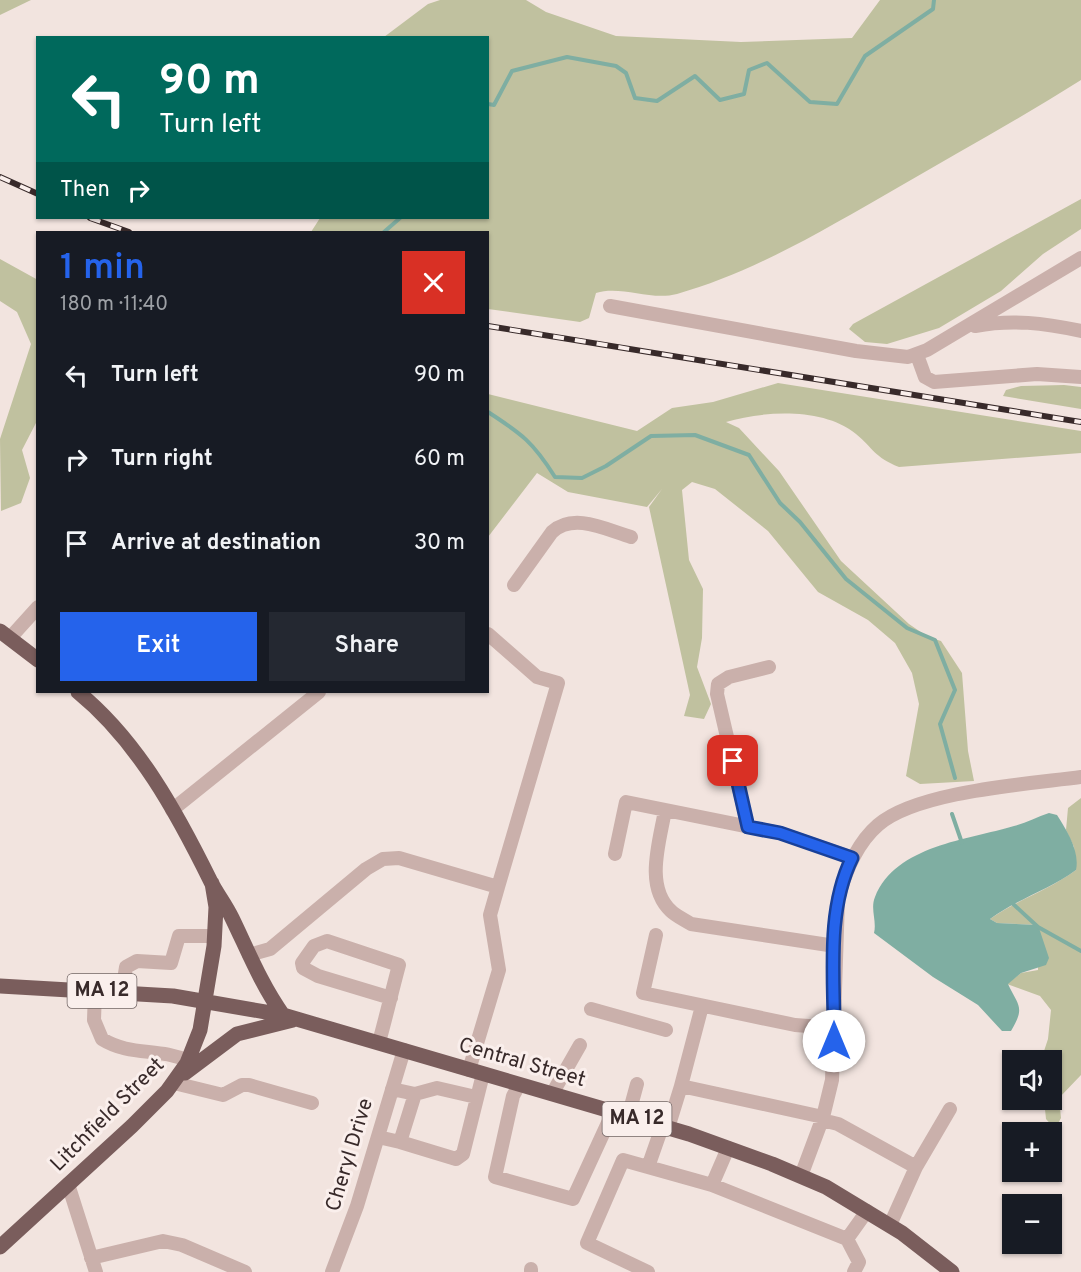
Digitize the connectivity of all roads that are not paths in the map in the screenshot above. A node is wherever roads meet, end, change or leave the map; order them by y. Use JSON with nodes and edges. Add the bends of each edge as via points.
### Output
{"nodes":[{"id":1,"x":1081,"y":258,"type":"edge"},
{"id":2,"x":610,"y":306,"type":"dead end"},
{"id":3,"x":964,"y":328,"type":"junction"},
{"id":4,"x":1080,"y":328,"type":"edge"},
{"id":5,"x":917,"y":355,"type":"junction"},
{"id":6,"x":1081,"y":377,"type":"edge"},
{"id":7,"x":631,"y":537,"type":"dead end"},
{"id":8,"x":514,"y":585,"type":"dead end"},
{"id":9,"x":36,"y":609,"type":"edge"},
{"id":10,"x":5,"y":634,"type":"edge"},
{"id":11,"x":489,"y":635,"type":"edge"},
{"id":12,"x":36,"y":658,"type":"edge"},
{"id":13,"x":769,"y":667,"type":"dead end"},
{"id":14,"x":79,"y":693,"type":"edge"},
{"id":15,"x":318,"y":693,"type":"edge"},
{"id":16,"x":1081,"y":777,"type":"edge"},
{"id":17,"x":172,"y":810,"type":"junction"},
{"id":18,"x":665,"y":810,"type":"junction"},
{"id":19,"x":748,"y":827,"type":"junction"},
{"id":20,"x":615,"y":854,"type":"dead end"},
{"id":21,"x":852,"y":858,"type":"junction"},
{"id":22,"x":212,"y":883,"type":"junction"},
{"id":23,"x":498,"y":887,"type":"junction"},
{"id":24,"x":656,"y":935,"type":"dead end"},
{"id":25,"x":215,"y":936,"type":"junction"},
{"id":26,"x":835,"y":946,"type":"junction"},
{"id":27,"x":249,"y":956,"type":"junction"},
{"id":28,"x":0,"y":986,"type":"edge"},
{"id":29,"x":95,"y":991,"type":"junction"},
{"id":30,"x":122,"y":993,"type":"junction"},
{"id":31,"x":391,"y":998,"type":"junction"},
{"id":32,"x":204,"y":1001,"type":"junction"},
{"id":33,"x":702,"y":1006,"type":"junction"},
{"id":34,"x":591,"y":1009,"type":"dead end"},
{"id":35,"x":283,"y":1015,"type":"junction"},
{"id":36,"x":298,"y":1019,"type":"junction"},
{"id":37,"x":835,"y":1028,"type":"junction"},
{"id":38,"x":666,"y":1030,"type":"dead end"},
{"id":39,"x":379,"y":1042,"type":"junction"},
{"id":40,"x":580,"y":1045,"type":"dead end"},
{"id":41,"x":404,"y":1050,"type":"junction"},
{"id":42,"x":188,"y":1061,"type":"junction"},
{"id":43,"x":476,"y":1072,"type":"junction"},
{"id":44,"x":176,"y":1081,"type":"junction"},
{"id":45,"x":519,"y":1084,"type":"junction"},
{"id":46,"x":637,"y":1084,"type":"dead end"},
{"id":47,"x":681,"y":1086,"type":"junction"},
{"id":48,"x":392,"y":1089,"type":"junction"},
{"id":49,"x":415,"y":1094,"type":"junction"},
{"id":50,"x":552,"y":1094,"type":"junction"},
{"id":51,"x":476,"y":1097,"type":"junction"},
{"id":52,"x":312,"y":1103,"type":"dead end"},
{"id":53,"x":950,"y":1109,"type":"dead end"},
{"id":54,"x":621,"y":1114,"type":"junction"},
{"id":55,"x":823,"y":1119,"type":"junction"},
{"id":56,"x":665,"y":1128,"type":"junction"},
{"id":57,"x":378,"y":1137,"type":"junction"},
{"id":58,"x":400,"y":1142,"type":"junction"},
{"id":59,"x":728,"y":1148,"type":"junction"},
{"id":60,"x":648,"y":1167,"type":"junction"},
{"id":61,"x":916,"y":1167,"type":"junction"},
{"id":62,"x":801,"y":1176,"type":"junction"},
{"id":63,"x":68,"y":1184,"type":"junction"},
{"id":64,"x":712,"y":1185,"type":"junction"},
{"id":65,"x":867,"y":1210,"type":"junction"},
{"id":66,"x":890,"y":1225,"type":"junction"},
{"id":67,"x":847,"y":1239,"type":"junction"},
{"id":68,"x":0,"y":1246,"type":"edge"},
{"id":69,"x":91,"y":1258,"type":"junction"},
{"id":70,"x":96,"y":1272,"type":"edge"},
{"id":71,"x":244,"y":1272,"type":"edge"},
{"id":72,"x":332,"y":1272,"type":"edge"},
{"id":73,"x":648,"y":1272,"type":"edge"},
{"id":74,"x":854,"y":1272,"type":"edge"},
{"id":75,"x":952,"y":1272,"type":"edge"}],
"edges":[{"from":1,"to":3,"type":"street"},
{"from":2,"to":5,"type":"street","via":[[856,351],[895,357]]},
{"from":3,"to":4,"type":"street","via":[[1006,320]]},
{"from":3,"to":5,"type":"street"},
{"from":5,"to":6,"type":"street","via":[[925,377],[934,382],[1037,374]]},
{"from":7,"to":8,"type":"street","via":[[581,523],[561,525],[552,531]]},
{"from":9,"to":10,"type":"street"},
{"from":10,"to":12,"type":"main road"},
{"from":11,"to":23,"type":"street","via":[[537,677],[558,683]]},
{"from":13,"to":19,"type":"street","via":[[729,677],[718,684],[717,694]]},
{"from":14,"to":17,"type":"main road","name":"Litchfield Street","via":[[122,735]]},
{"from":15,"to":17,"type":"street"},
{"from":16,"to":21,"type":"street","via":[[971,793],[899,811],[872,831]]},
{"from":17,"to":22,"type":"main road","name":"Litchfield Street"},
{"from":18,"to":19,"type":"street"},
{"from":18,"to":20,"type":"street","via":[[626,802]]},
{"from":18,"to":26,"type":"street","via":[[655,870],[660,897],[671,911],[691,924]]},
{"from":19,"to":21,"type":"street","via":[[780,833]]},
{"from":21,"to":26,"type":"street","via":[[837,900]]},
{"from":22,"to":25,"type":"main road","name":"Litchfield Street"},
{"from":22,"to":27,"type":"main road","name":"Litchfield Street"},
{"from":23,"to":27,"type":"street","via":[[399,858],[383,859],[270,949]]},
{"from":23,"to":43,"type":"street","via":[[490,915],[499,970]]},
{"from":24,"to":33,"type":"street","via":[[643,993]]},
{"from":25,"to":30,"type":"street","via":[[178,936],[171,963],[137,961],[126,967]]},
{"from":25,"to":32,"type":"main road","name":"Litchfield Street"},
{"from":26,"to":37,"type":"street"},
{"from":27,"to":35,"type":"main road","name":"Litchfield Street"},
{"from":28,"to":29,"type":"main road","name":"Central Street","number":"MA 12"},
{"from":29,"to":30,"type":"main road","name":"Central Street","number":"MA 12"},
{"from":29,"to":42,"type":"street","via":[[94,1020],[102,1039],[129,1051],[175,1054]]},
{"from":30,"to":32,"type":"main road","name":"Central Street","number":"MA 12"},
{"from":31,"to":31,"type":"street","via":[[399,965],[327,942],[314,946],[302,963],[303,968],[318,976]]},
{"from":31,"to":39,"type":"street"},
{"from":32,"to":35,"type":"main road","name":"Central Street","number":"MA 12"},
{"from":32,"to":42,"type":"main road","name":"Litchfield Street","via":[[200,1030]]},
{"from":33,"to":37,"type":"street","via":[[795,1025]]},
{"from":33,"to":47,"type":"street"},
{"from":34,"to":38,"type":"street"},
{"from":35,"to":36,"type":"main road","name":"Central Street","number":"MA 12"},
{"from":36,"to":39,"type":"main road","name":"Central Street","number":"MA 12"},
{"from":36,"to":44,"type":"main road","name":"Central Street","via":[[237,1034]]},
{"from":37,"to":55,"type":"street","via":[[832,1080]]},
{"from":39,"to":41,"type":"main road","name":"Central Street","number":"MA 12"},
{"from":40,"to":50,"type":"street"},
{"from":41,"to":43,"type":"main road","name":"Central Street","number":"MA 12"},
{"from":41,"to":48,"type":"street","name":"Cheryl Drive"},
{"from":42,"to":44,"type":"main road","name":"Litchfield Street"},
{"from":43,"to":45,"type":"main road","name":"Central Street","number":"MA 12"},
{"from":43,"to":51,"type":"street"},
{"from":44,"to":52,"type":"street","via":[[223,1095],[249,1085]]},
{"from":44,"to":63,"type":"main road","name":"Litchfield Street"},
{"from":45,"to":50,"type":"main road","name":"Central Street","number":"MA 12"},
{"from":45,"to":54,"type":"street","via":[[495,1177],[573,1199]]},
{"from":46,"to":54,"type":"street"},
{"from":47,"to":55,"type":"street"},
{"from":47,"to":56,"type":"street"},
{"from":48,"to":49,"type":"street"},
{"from":48,"to":57,"type":"street","name":"Cheryl Drive"},
{"from":49,"to":51,"type":"street","via":[[437,1088]]},
{"from":49,"to":58,"type":"street"},
{"from":50,"to":54,"type":"main road","name":"Central Street","number":"MA 12"},
{"from":51,"to":58,"type":"street","via":[[463,1154],[456,1159]]},
{"from":53,"to":61,"type":"street"},
{"from":54,"to":56,"type":"main road","name":"Central Street","number":"MA 12"},
{"from":55,"to":61,"type":"street"},
{"from":55,"to":62,"type":"street"},
{"from":56,"to":59,"type":"main road","name":"Central Street","number":"MA 12"},
{"from":56,"to":60,"type":"street"},
{"from":57,"to":58,"type":"street"},
{"from":57,"to":72,"type":"street","name":"Cheryl Drive","via":[[353,1220]]},
{"from":59,"to":62,"type":"main road","name":"Central Street","number":"MA 12"},
{"from":59,"to":64,"type":"street"},
{"from":60,"to":64,"type":"street"},
{"from":60,"to":73,"type":"street","via":[[623,1160],[587,1243]]},
{"from":61,"to":66,"type":"street"},
{"from":62,"to":65,"type":"main road","name":"Central Street","number":"MA 12"},
{"from":63,"to":68,"type":"main road","name":"Litchfield Street"},
{"from":63,"to":69,"type":"street"},
{"from":64,"to":67,"type":"street"},
{"from":65,"to":66,"type":"main road","name":"Central Street","number":"MA 12"},
{"from":65,"to":67,"type":"street"},
{"from":66,"to":75,"type":"main road","name":"Central Street","number":"MA 12"},
{"from":67,"to":74,"type":"street","via":[[859,1262]]},
{"from":69,"to":70,"type":"street"},
{"from":69,"to":71,"type":"street","via":[[163,1241],[182,1245]]}]}
